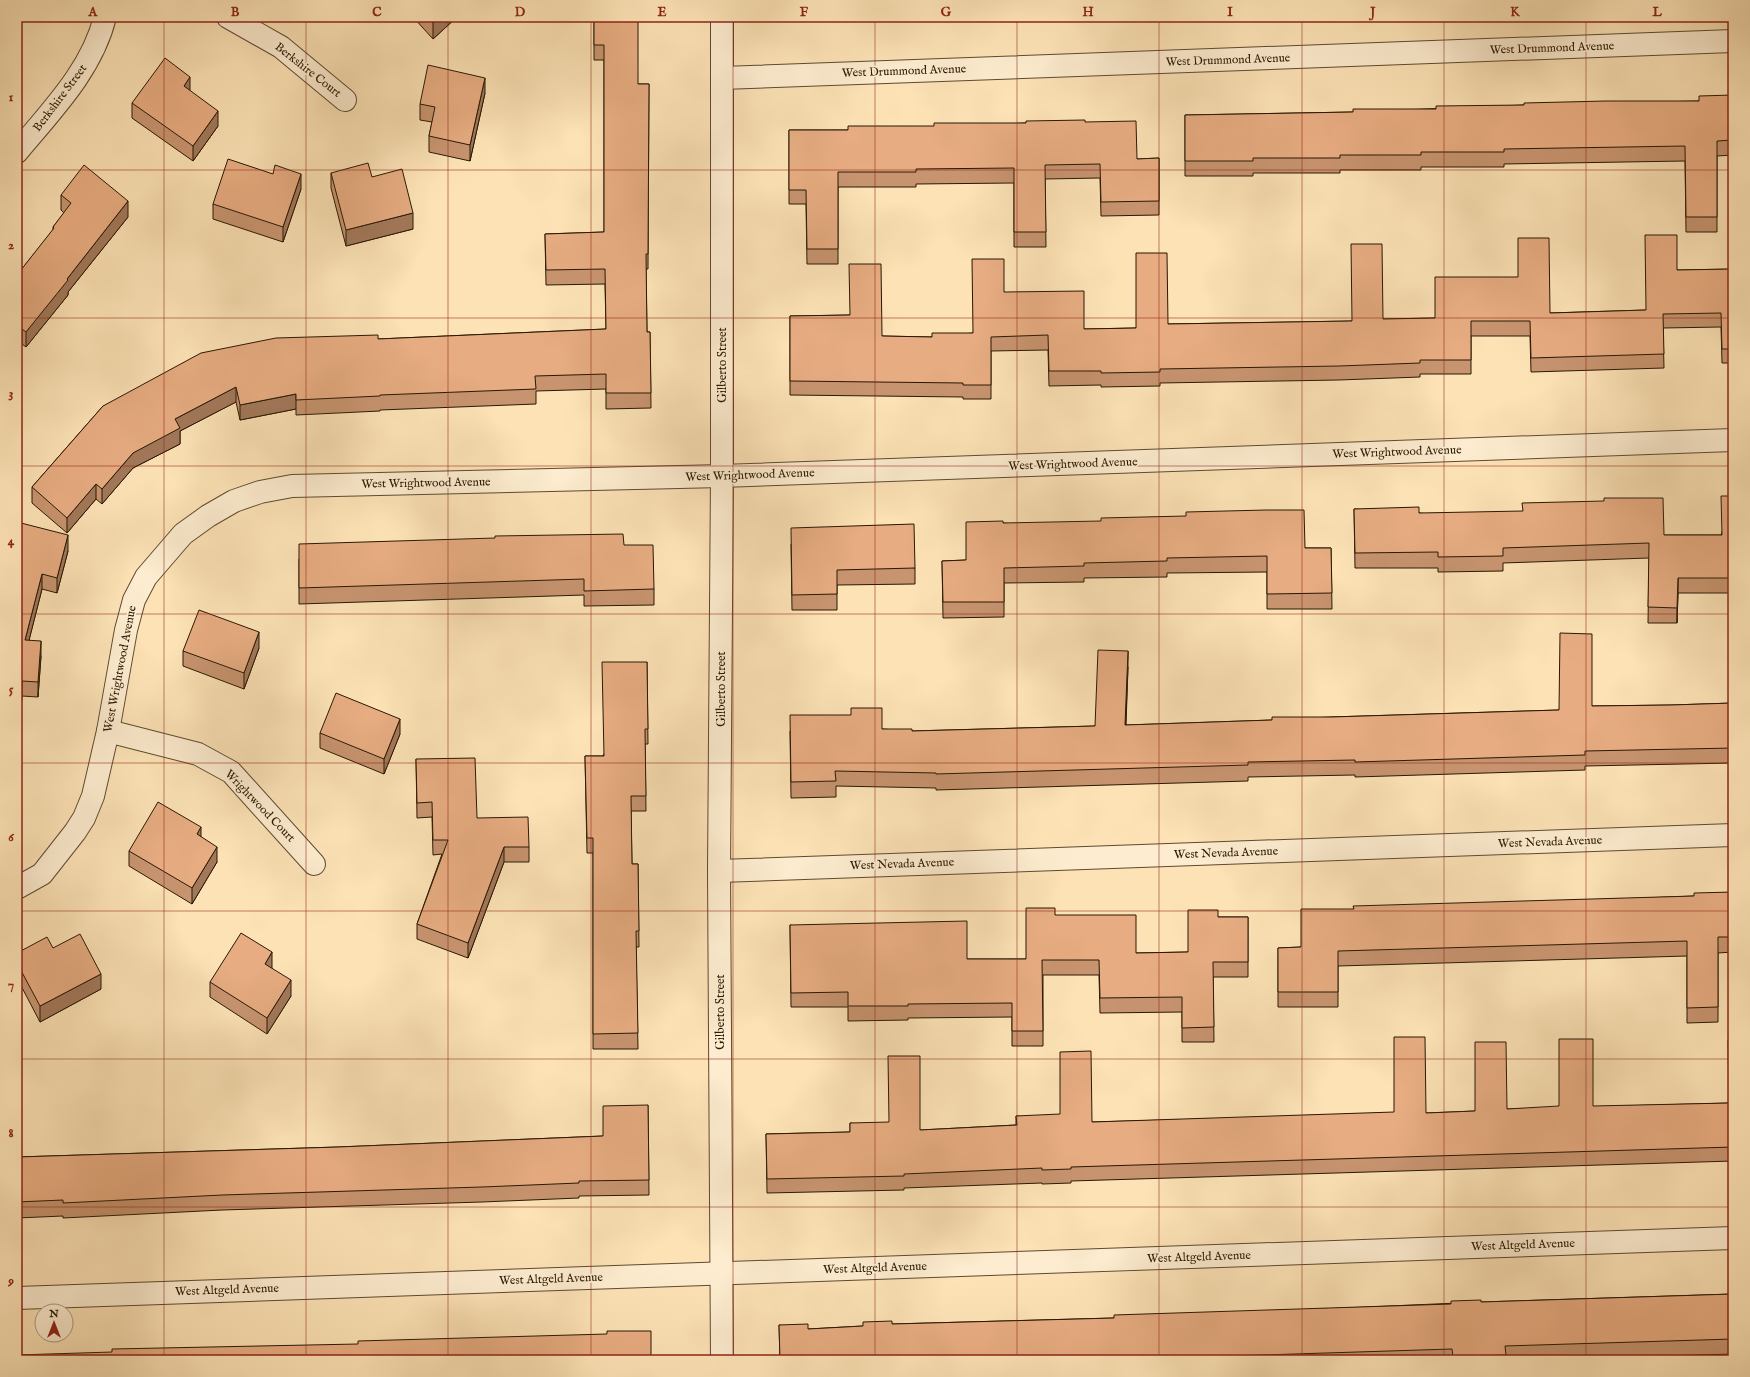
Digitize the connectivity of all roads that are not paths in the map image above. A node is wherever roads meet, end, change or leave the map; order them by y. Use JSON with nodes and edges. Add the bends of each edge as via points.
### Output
{"nodes":[{"id":1,"x":105,"y":17,"type":"edge"},
{"id":2,"x":228,"y":17,"type":"edge"},
{"id":3,"x":722,"y":17,"type":"edge"},
{"id":4,"x":1733,"y":41,"type":"edge"},
{"id":5,"x":722,"y":78,"type":"junction"},
{"id":6,"x":345,"y":100,"type":"dead end"},
{"id":7,"x":17,"y":152,"type":"edge"},
{"id":8,"x":1733,"y":440,"type":"edge"},
{"id":9,"x":722,"y":476,"type":"junction"},
{"id":10,"x":108,"y":731,"type":"junction"},
{"id":11,"x":1733,"y":835,"type":"edge"},
{"id":12,"x":314,"y":864,"type":"dead end"},
{"id":13,"x":719,"y":871,"type":"junction"},
{"id":14,"x":17,"y":888,"type":"edge"},
{"id":15,"x":1733,"y":1238,"type":"edge"},
{"id":16,"x":722,"y":1273,"type":"junction"},
{"id":17,"x":17,"y":1298,"type":"edge"},
{"id":18,"x":722,"y":1360,"type":"edge"}],
"edges":[{"from":1,"to":7,"type":"street","name":"Berkshire Street","via":[[86,64],[61,100]]},
{"from":2,"to":6,"type":"street","name":"Berkshire Court","via":[[281,47]]},
{"from":3,"to":5,"type":"street","name":"Gilberto Street"},
{"from":4,"to":5,"type":"street","name":"West Drummond Avenue"},
{"from":5,"to":9,"type":"street","name":"Gilberto Street"},
{"from":8,"to":9,"type":"street","name":"West Wrightwood Avenue"},
{"from":9,"to":10,"type":"street","name":"West Wrightwood Avenue","via":[[292,486],[260,492],[234,501],[183,534],[146,577],[137,594],[126,630]]},
{"from":9,"to":13,"type":"street","name":"Gilberto Street"},
{"from":10,"to":12,"type":"street","name":"Wrightwood Court","via":[[198,754],[231,772]]},
{"from":10,"to":14,"type":"street","name":"West Wrightwood Avenue","via":[[93,796],[84,818],[42,874]]},
{"from":11,"to":13,"type":"street","name":"West Nevada Avenue"},
{"from":13,"to":16,"type":"street","name":"Gilberto Street"},
{"from":15,"to":16,"type":"street","name":"West Altgeld Avenue"},
{"from":16,"to":17,"type":"street","name":"West Altgeld Avenue"},
{"from":16,"to":18,"type":"street","name":"Gilberto Street"}]}
